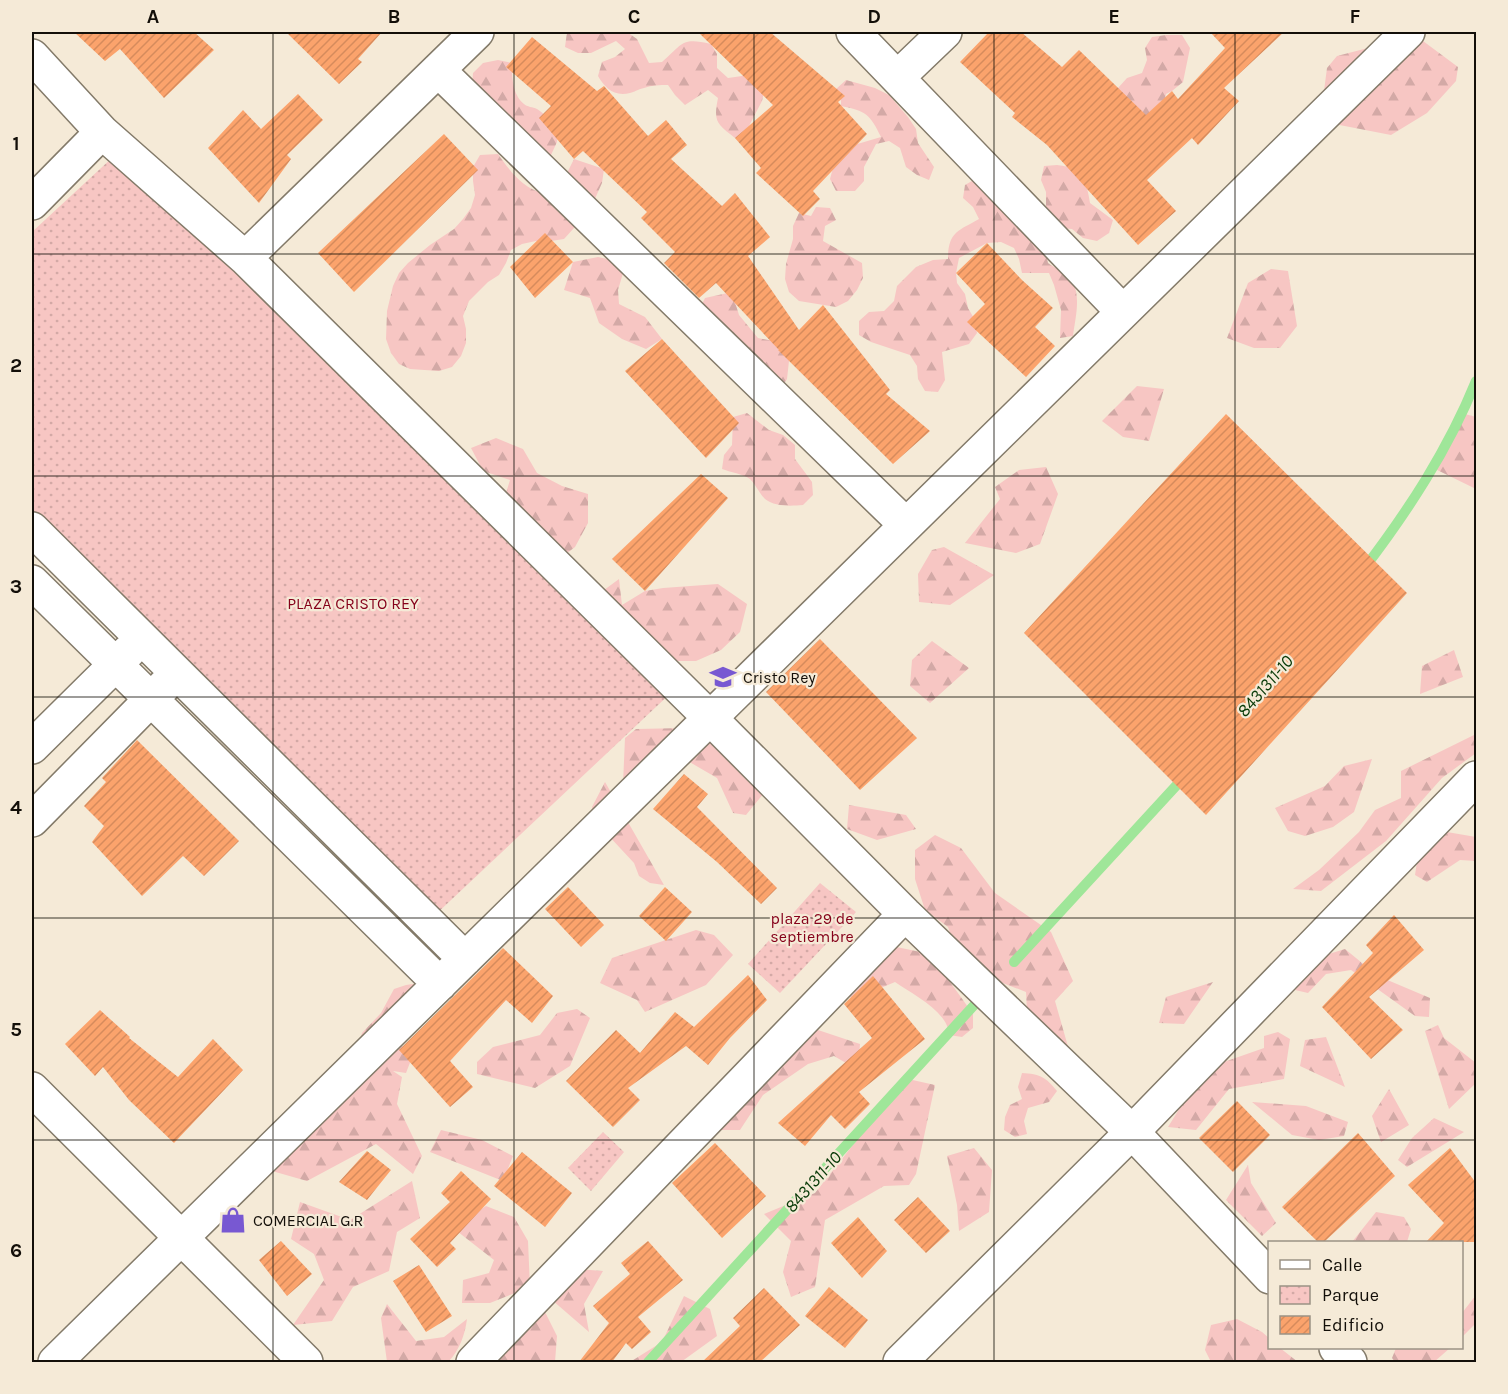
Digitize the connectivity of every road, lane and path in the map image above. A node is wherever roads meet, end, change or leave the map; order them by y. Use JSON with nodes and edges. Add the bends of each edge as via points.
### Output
{"nodes":[{"id":1,"x":477,"y":32,"type":"edge"},
{"id":2,"x":853,"y":32,"type":"edge"},
{"id":3,"x":945,"y":32,"type":"edge"},
{"id":4,"x":1408,"y":32,"type":"edge"},
{"id":5,"x":32,"y":56,"type":"edge"},
{"id":6,"x":438,"y":70,"type":"junction"},
{"id":7,"x":898,"y":77,"type":"junction"},
{"id":8,"x":102,"y":132,"type":"junction"},
{"id":9,"x":32,"y":203,"type":"edge"},
{"id":10,"x":245,"y":258,"type":"junction"},
{"id":11,"x":1123,"y":312,"type":"junction"},
{"id":12,"x":906,"y":525,"type":"junction"},
{"id":13,"x":32,"y":529,"type":"edge"},
{"id":14,"x":32,"y":582,"type":"edge"},
{"id":15,"x":141,"y":639,"type":"junction"},
{"id":16,"x":115,"y":665,"type":"junction"},
{"id":17,"x":177,"y":674,"type":"junction"},
{"id":18,"x":151,"y":700,"type":"junction"},
{"id":19,"x":710,"y":718,"type":"junction"},
{"id":20,"x":32,"y":747,"type":"edge"},
{"id":21,"x":1472,"y":792,"type":"edge"},
{"id":22,"x":32,"y":820,"type":"edge"},
{"id":23,"x":905,"y":914,"type":"junction"},
{"id":24,"x":465,"y":959,"type":"junction"},
{"id":25,"x":440,"y":984,"type":"junction"},
{"id":26,"x":32,"y":1089,"type":"edge"},
{"id":27,"x":1132,"y":1132,"type":"junction"},
{"id":28,"x":181,"y":1239,"type":"junction"},
{"id":29,"x":1268,"y":1276,"type":"edge"},
{"id":30,"x":1338,"y":1349,"type":"edge"},
{"id":31,"x":55,"y":1362,"type":"edge"},
{"id":32,"x":306,"y":1362,"type":"edge"},
{"id":33,"x":473,"y":1362,"type":"edge"},
{"id":34,"x":900,"y":1362,"type":"edge"},
{"id":35,"x":1350,"y":1362,"type":"edge"}],
"edges":[{"from":1,"to":6,"type":"street"},
{"from":2,"to":7,"type":"street"},
{"from":3,"to":7,"type":"street"},
{"from":4,"to":11,"type":"street"},
{"from":5,"to":8,"type":"street"},
{"from":6,"to":10,"type":"street"},
{"from":6,"to":12,"type":"street"},
{"from":7,"to":11,"type":"street"},
{"from":8,"to":9,"type":"street"},
{"from":8,"to":10,"type":"street"},
{"from":10,"to":19,"type":"street"},
{"from":11,"to":12,"type":"street"},
{"from":12,"to":19,"type":"street"},
{"from":13,"to":15,"type":"street"},
{"from":14,"to":16,"type":"street"},
{"from":15,"to":16,"type":"street"},
{"from":15,"to":17,"type":"street"},
{"from":16,"to":18,"type":"street"},
{"from":16,"to":20,"type":"street"},
{"from":17,"to":18,"type":"street"},
{"from":17,"to":24,"type":"street"},
{"from":18,"to":22,"type":"street"},
{"from":18,"to":25,"type":"street"},
{"from":19,"to":23,"type":"street"},
{"from":19,"to":24,"type":"street"},
{"from":21,"to":27,"type":"street"},
{"from":23,"to":27,"type":"street"},
{"from":23,"to":33,"type":"street"},
{"from":24,"to":25,"type":"street"},
{"from":25,"to":28,"type":"street"},
{"from":26,"to":28,"type":"street"},
{"from":27,"to":29,"type":"street"},
{"from":27,"to":34,"type":"street"},
{"from":28,"to":31,"type":"street"},
{"from":28,"to":32,"type":"street"},
{"from":30,"to":35,"type":"street"}]}
